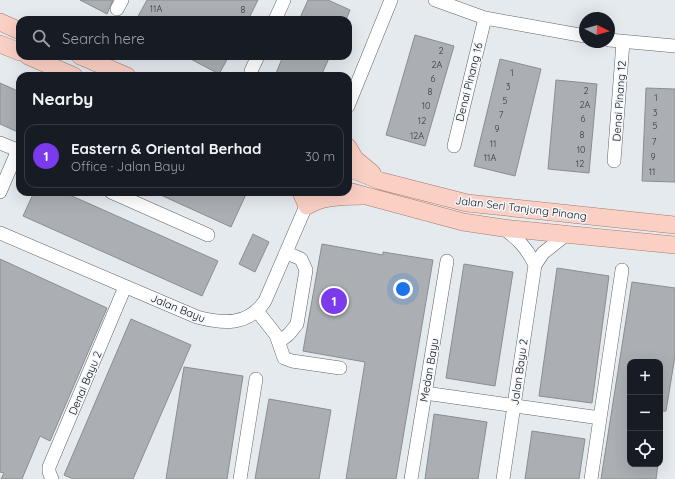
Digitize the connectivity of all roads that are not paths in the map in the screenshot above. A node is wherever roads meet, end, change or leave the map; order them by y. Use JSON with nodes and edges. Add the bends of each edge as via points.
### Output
{"nodes":[{"id":1,"x":284,"y":0,"type":"edge"},
{"id":2,"x":391,"y":0,"type":"edge"},
{"id":3,"x":435,"y":0,"type":"edge"},
{"id":4,"x":277,"y":16,"type":"edge"},
{"id":5,"x":485,"y":18,"type":"junction"},
{"id":6,"x":0,"y":22,"type":"edge"},
{"id":7,"x":16,"y":29,"type":"edge"},
{"id":8,"x":579,"y":35,"type":"edge"},
{"id":9,"x":615,"y":41,"type":"edge"},
{"id":10,"x":623,"y":42,"type":"junction"},
{"id":11,"x":0,"y":44,"type":"edge"},
{"id":12,"x":675,"y":46,"type":"edge"},
{"id":13,"x":16,"y":50,"type":"edge"},
{"id":14,"x":37,"y":60,"type":"edge"},
{"id":15,"x":89,"y":60,"type":"edge"},
{"id":16,"x":256,"y":60,"type":"edge"},
{"id":17,"x":251,"y":71,"type":"dead end"},
{"id":18,"x":65,"y":72,"type":"edge"},
{"id":19,"x":118,"y":72,"type":"edge"},
{"id":20,"x":352,"y":96,"type":"edge"},
{"id":21,"x":0,"y":142,"type":"edge"},
{"id":22,"x":454,"y":146,"type":"dead end"},
{"id":23,"x":16,"y":150,"type":"edge"},
{"id":24,"x":352,"y":153,"type":"edge"},
{"id":25,"x":16,"y":157,"type":"edge"},
{"id":26,"x":614,"y":161,"type":"dead end"},
{"id":27,"x":352,"y":170,"type":"edge"},
{"id":28,"x":381,"y":181,"type":"junction"},
{"id":29,"x":0,"y":192,"type":"edge"},
{"id":30,"x":355,"y":193,"type":"edge"},
{"id":31,"x":120,"y":196,"type":"edge"},
{"id":32,"x":336,"y":196,"type":"edge"},
{"id":33,"x":307,"y":197,"type":"edge"},
{"id":34,"x":675,"y":225,"type":"edge"},
{"id":35,"x":503,"y":228,"type":"junction"},
{"id":36,"x":0,"y":232,"type":"edge"},
{"id":37,"x":567,"y":234,"type":"junction"},
{"id":38,"x":208,"y":235,"type":"dead end"},
{"id":39,"x":673,"y":245,"type":"edge"},
{"id":40,"x":287,"y":253,"type":"junction"},
{"id":41,"x":447,"y":261,"type":"dead end"},
{"id":42,"x":535,"y":265,"type":"junction"},
{"id":43,"x":622,"y":270,"type":"dead end"},
{"id":44,"x":125,"y":287,"type":"junction"},
{"id":45,"x":258,"y":312,"type":"junction"},
{"id":46,"x":279,"y":342,"type":"junction"},
{"id":47,"x":340,"y":368,"type":"dead end"},
{"id":48,"x":256,"y":379,"type":"dead end"},
{"id":49,"x":425,"y":393,"type":"junction"},
{"id":50,"x":514,"y":406,"type":"junction"},
{"id":51,"x":600,"y":418,"type":"junction"},
{"id":52,"x":52,"y":479,"type":"edge"},
{"id":53,"x":240,"y":479,"type":"edge"},
{"id":54,"x":411,"y":479,"type":"edge"},
{"id":55,"x":503,"y":479,"type":"edge"},
{"id":56,"x":591,"y":479,"type":"edge"}],
"edges":[{"from":1,"to":4,"type":"street"},
{"from":2,"to":20,"type":"street"},
{"from":3,"to":5,"type":"street"},
{"from":5,"to":8,"type":"street"},
{"from":5,"to":22,"type":"street","name":"Denai Pinang 16"},
{"from":6,"to":7,"type":"main road"},
{"from":9,"to":10,"type":"street"},
{"from":10,"to":12,"type":"street"},
{"from":10,"to":26,"type":"street","name":"Denai Pinang 12"},
{"from":11,"to":13,"type":"main road"},
{"from":14,"to":18,"type":"main road"},
{"from":15,"to":19,"type":"main road"},
{"from":16,"to":17,"type":"street"},
{"from":21,"to":23,"type":"street"},
{"from":24,"to":28,"type":"main road","via":[[361,165]]},
{"from":25,"to":29,"type":"street"},
{"from":27,"to":28,"type":"main road","name":"Jalan Seri Tanjung Pinang"},
{"from":28,"to":34,"type":"main road","name":"Jalan Seri Tanjung Pinang","via":[[468,203]]},
{"from":30,"to":35,"type":"main road","name":"Jalan Seri Tanjung Pinang","via":[[443,218]]},
{"from":31,"to":38,"type":"street"},
{"from":32,"to":33,"type":"main road","name":"Jalan Seri Tanjung Pinang","via":[[317,200]]},
{"from":33,"to":40,"type":"street"},
{"from":35,"to":37,"type":"main road","name":"Jalan Seri Tanjung Pinang"},
{"from":35,"to":42,"type":"street","via":[[519,240]]},
{"from":36,"to":44,"type":"street","name":"Jalan Bayu"},
{"from":37,"to":39,"type":"main road","name":"Jalan Seri Tanjung Pinang"},
{"from":37,"to":42,"type":"street","via":[[548,249]]},
{"from":40,"to":45,"type":"street"},
{"from":40,"to":46,"type":"street","via":[[301,259],[306,270],[297,324]]},
{"from":41,"to":49,"type":"street","name":"Medan Bayu"},
{"from":42,"to":50,"type":"street","name":"Jalan Bayu 2"},
{"from":43,"to":51,"type":"street"},
{"from":44,"to":45,"type":"street","name":"Jalan Bayu","via":[[196,317],[215,322],[243,320]]},
{"from":44,"to":52,"type":"street","name":"Denai Bayu 2","via":[[49,467]]},
{"from":45,"to":46,"type":"street"},
{"from":46,"to":47,"type":"street","via":[[284,358]]},
{"from":48,"to":53,"type":"street"},
{"from":49,"to":50,"type":"street"},
{"from":49,"to":54,"type":"street","name":"Medan Bayu"},
{"from":50,"to":51,"type":"street"},
{"from":50,"to":55,"type":"street","name":"Jalan Bayu 2"},
{"from":51,"to":56,"type":"street"}]}
